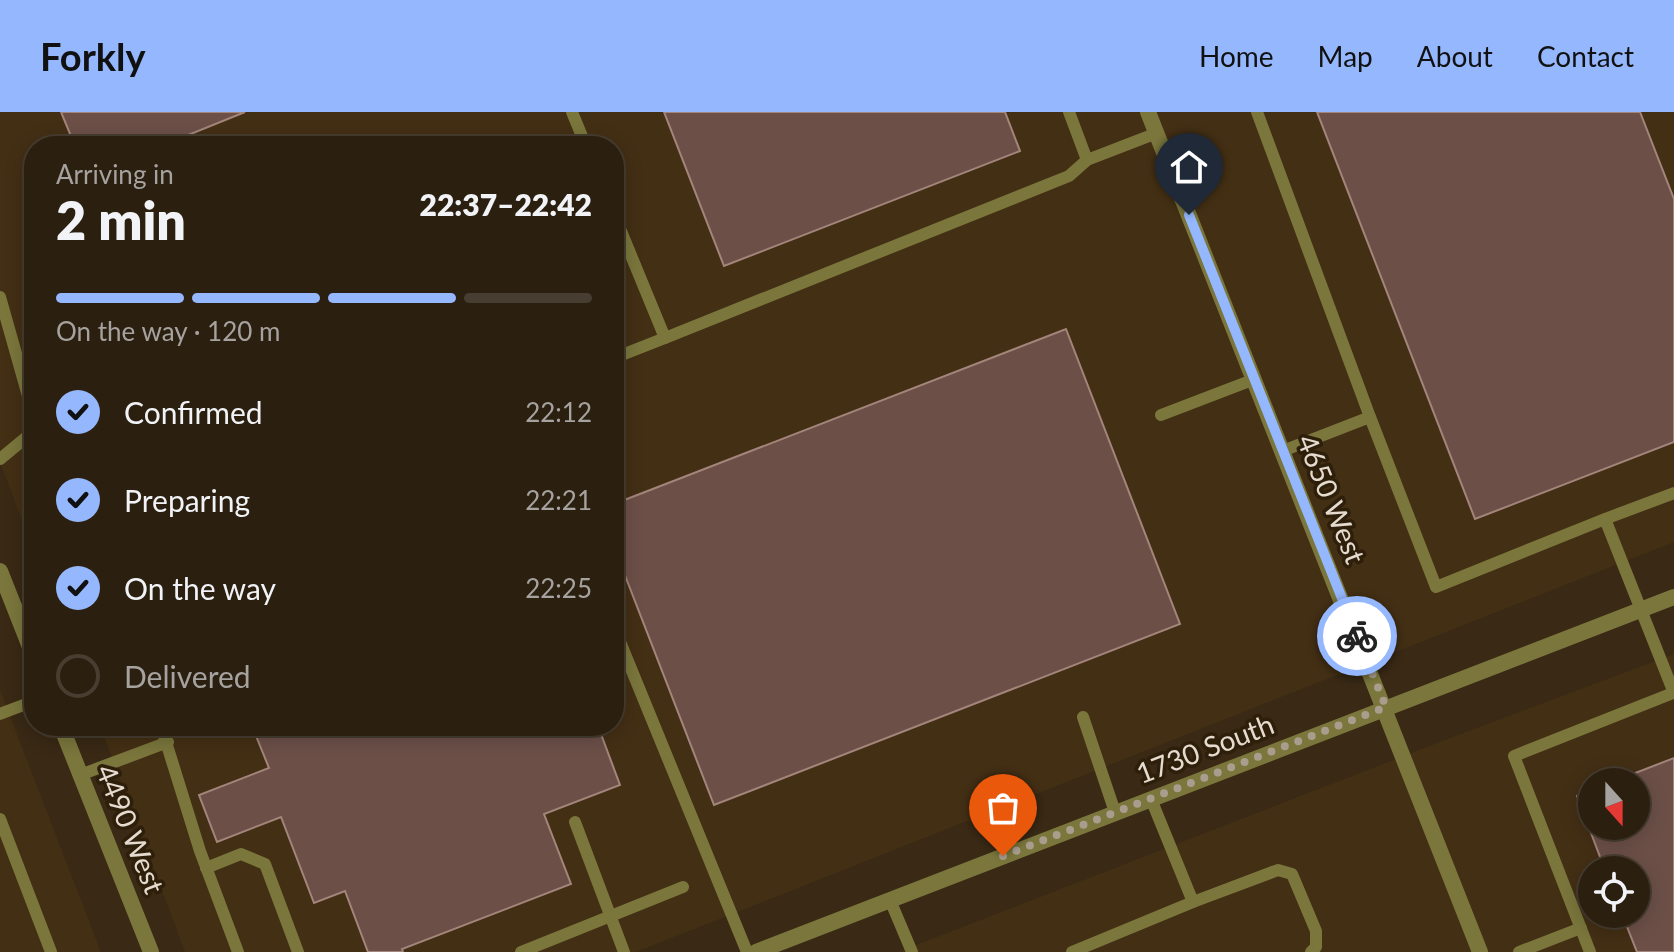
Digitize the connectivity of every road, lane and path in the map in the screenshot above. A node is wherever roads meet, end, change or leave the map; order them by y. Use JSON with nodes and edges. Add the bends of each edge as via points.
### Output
{"nodes":[{"id":1,"x":572,"y":112,"type":"edge"},
{"id":2,"x":1069,"y":112,"type":"edge"},
{"id":3,"x":1148,"y":112,"type":"edge"},
{"id":4,"x":1257,"y":112,"type":"edge"},
{"id":5,"x":1157,"y":133,"type":"junction"},
{"id":6,"x":582,"y":136,"type":"edge"},
{"id":7,"x":1087,"y":160,"type":"junction"},
{"id":8,"x":624,"y":238,"type":"edge"},
{"id":9,"x":0,"y":297,"type":"edge"},
{"id":10,"x":665,"y":338,"type":"junction"},
{"id":11,"x":624,"y":354,"type":"edge"},
{"id":12,"x":1255,"y":379,"type":"junction"},
{"id":13,"x":24,"y":382,"type":"edge"},
{"id":14,"x":1161,"y":415,"type":"dead end"},
{"id":15,"x":1370,"y":417,"type":"junction"},
{"id":16,"x":24,"y":439,"type":"edge"},
{"id":17,"x":1285,"y":450,"type":"junction"},
{"id":18,"x":0,"y":459,"type":"edge"},
{"id":19,"x":1674,"y":493,"type":"edge"},
{"id":20,"x":1605,"y":519,"type":"junction"},
{"id":21,"x":0,"y":571,"type":"edge"},
{"id":22,"x":4,"y":591,"type":"edge"},
{"id":23,"x":1674,"y":597,"type":"edge"},
{"id":24,"x":1641,"y":609,"type":"junction"},
{"id":25,"x":24,"y":635,"type":"edge"},
{"id":26,"x":624,"y":651,"type":"edge"},
{"id":27,"x":1673,"y":693,"type":"edge"},
{"id":28,"x":24,"y":705,"type":"edge"},
{"id":29,"x":1386,"y":707,"type":"junction"},
{"id":30,"x":0,"y":714,"type":"edge"},
{"id":31,"x":1083,"y":717,"type":"dead end"},
{"id":32,"x":65,"y":736,"type":"edge"},
{"id":33,"x":165,"y":736,"type":"edge"},
{"id":34,"x":168,"y":742,"type":"junction"},
{"id":35,"x":80,"y":775,"type":"junction"},
{"id":36,"x":1151,"y":799,"type":"junction"},
{"id":37,"x":1115,"y":812,"type":"junction"},
{"id":38,"x":0,"y":819,"type":"edge"},
{"id":39,"x":575,"y":822,"type":"dead end"},
{"id":40,"x":206,"y":868,"type":"junction"},
{"id":41,"x":683,"y":887,"type":"dead end"},
{"id":42,"x":890,"y":900,"type":"junction"},
{"id":43,"x":1193,"y":902,"type":"junction"},
{"id":44,"x":611,"y":916,"type":"junction"},
{"id":45,"x":1578,"y":920,"type":"edge"},
{"id":46,"x":1581,"y":928,"type":"joint"},
{"id":47,"x":51,"y":952,"type":"edge"},
{"id":48,"x":151,"y":952,"type":"edge"},
{"id":49,"x":238,"y":952,"type":"edge"},
{"id":50,"x":298,"y":952,"type":"edge"},
{"id":51,"x":521,"y":952,"type":"edge"},
{"id":52,"x":624,"y":952,"type":"edge"},
{"id":53,"x":747,"y":952,"type":"edge"},
{"id":54,"x":756,"y":952,"type":"edge"},
{"id":55,"x":912,"y":952,"type":"edge"},
{"id":56,"x":1072,"y":952,"type":"edge"},
{"id":57,"x":1311,"y":952,"type":"edge"},
{"id":58,"x":1480,"y":952,"type":"edge"},
{"id":59,"x":1519,"y":952,"type":"edge"},
{"id":60,"x":1590,"y":952,"type":"edge"}],
"edges":[{"from":1,"to":6,"type":"lane"},
{"from":2,"to":7,"type":"lane"},
{"from":3,"to":5,"type":"street","name":"4650 West"},
{"from":4,"to":15,"type":"lane"},
{"from":5,"to":7,"type":"lane"},
{"from":5,"to":12,"type":"street","name":"4650 West"},
{"from":7,"to":10,"type":"lane","via":[[1069,176]]},
{"from":8,"to":10,"type":"lane"},
{"from":9,"to":13,"type":"lane"},
{"from":10,"to":11,"type":"lane"},
{"from":12,"to":14,"type":"lane"},
{"from":12,"to":17,"type":"street","name":"4650 West"},
{"from":15,"to":17,"type":"lane"},
{"from":15,"to":20,"type":"lane","via":[[1436,587]]},
{"from":16,"to":18,"type":"lane"},
{"from":17,"to":29,"type":"street","name":"4650 West"},
{"from":19,"to":20,"type":"lane"},
{"from":20,"to":24,"type":"lane"},
{"from":21,"to":22,"type":"street"},
{"from":22,"to":25,"type":"street"},
{"from":23,"to":24,"type":"street","name":"1730 South"},
{"from":24,"to":27,"type":"lane"},
{"from":24,"to":29,"type":"street","name":"1730 South"},
{"from":26,"to":53,"type":"lane"},
{"from":27,"to":45,"type":"lane","via":[[1514,756]]},
{"from":28,"to":30,"type":"lane"},
{"from":29,"to":36,"type":"street","name":"1730 South"},
{"from":29,"to":58,"type":"street","name":"4650 West"},
{"from":31,"to":37,"type":"lane"},
{"from":32,"to":35,"type":"street","name":"4490 West"},
{"from":33,"to":34,"type":"lane"},
{"from":34,"to":35,"type":"lane"},
{"from":34,"to":40,"type":"lane"},
{"from":35,"to":48,"type":"street","name":"4490 West"},
{"from":36,"to":37,"type":"street","name":"1730 South"},
{"from":36,"to":43,"type":"lane"},
{"from":37,"to":42,"type":"street","name":"1730 South"},
{"from":38,"to":47,"type":"lane"},
{"from":39,"to":44,"type":"lane"},
{"from":40,"to":49,"type":"lane"},
{"from":40,"to":50,"type":"lane","via":[[241,854],[265,864]]},
{"from":41,"to":44,"type":"lane"},
{"from":42,"to":54,"type":"street","name":"1730 South"},
{"from":42,"to":55,"type":"lane"},
{"from":43,"to":56,"type":"lane"},
{"from":43,"to":57,"type":"lane","via":[[1278,870],[1292,874],[1316,931]]},
{"from":44,"to":51,"type":"lane"},
{"from":44,"to":52,"type":"lane"},
{"from":46,"to":59,"type":"lane"},
{"from":46,"to":60,"type":"lane"}]}
